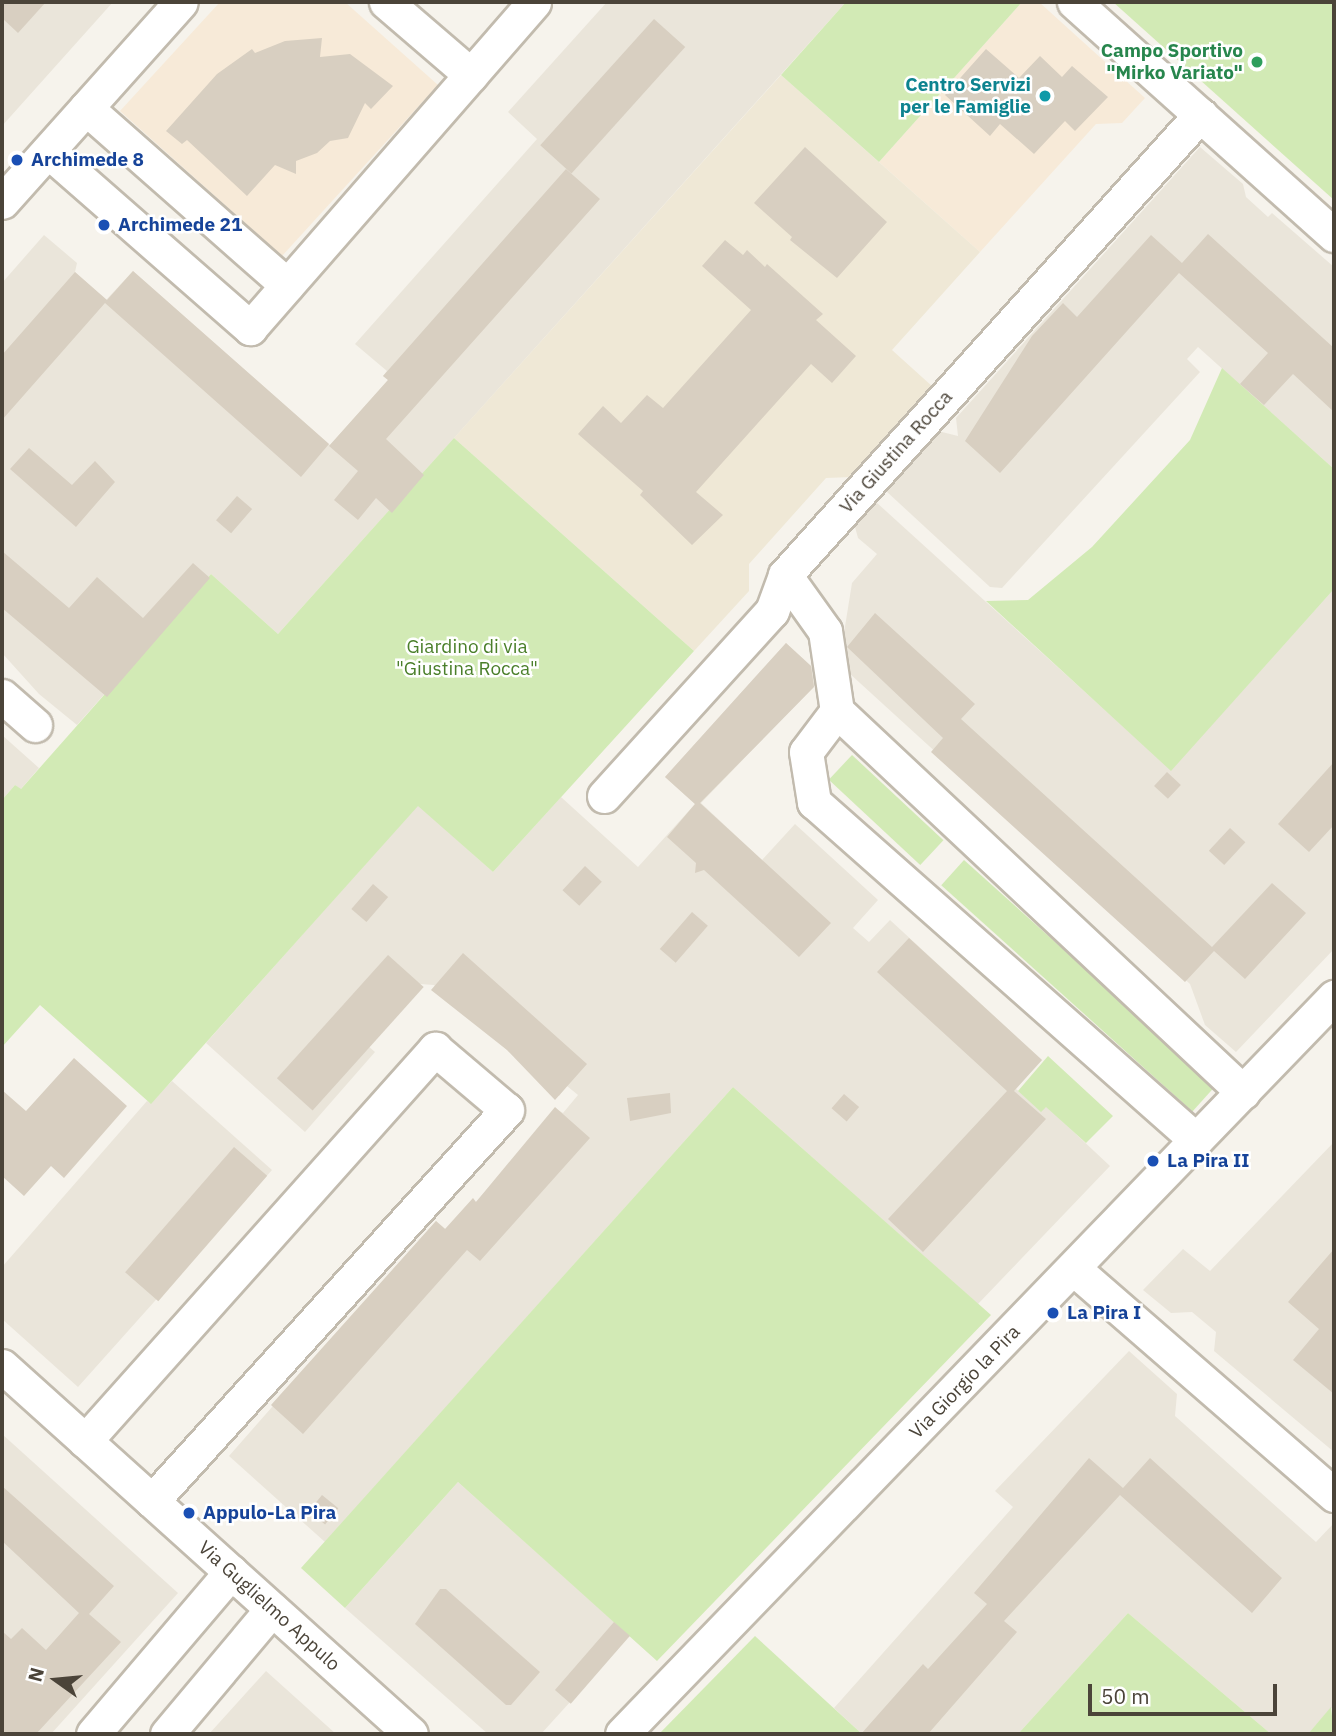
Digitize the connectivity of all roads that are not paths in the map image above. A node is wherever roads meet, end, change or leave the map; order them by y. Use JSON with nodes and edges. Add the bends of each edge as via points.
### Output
{"nodes":[{"id":1,"x":181,"y":2,"type":"edge"},
{"id":2,"x":386,"y":2,"type":"edge"},
{"id":3,"x":534,"y":2,"type":"edge"},
{"id":4,"x":1074,"y":2,"type":"edge"},
{"id":5,"x":471,"y":75,"type":"junction"},
{"id":6,"x":86,"y":108,"type":"junction"},
{"id":7,"x":1200,"y":115,"type":"junction"},
{"id":8,"x":48,"y":151,"type":"junction"},
{"id":9,"x":2,"y":202,"type":"edge"},
{"id":10,"x":1334,"y":235,"type":"edge"},
{"id":11,"x":288,"y":285,"type":"junction"},
{"id":12,"x":785,"y":575,"type":"junction"},
{"id":13,"x":2,"y":696,"type":"edge"},
{"id":14,"x":837,"y":712,"type":"junction"},
{"id":15,"x":35,"y":725,"type":"dead end"},
{"id":16,"x":604,"y":796,"type":"dead end"},
{"id":17,"x":1334,"y":997,"type":"edge"},
{"id":18,"x":1242,"y":1092,"type":"junction"},
{"id":19,"x":1196,"y":1140,"type":"junction"},
{"id":20,"x":1073,"y":1268,"type":"junction"},
{"id":21,"x":2,"y":1366,"type":"edge"},
{"id":22,"x":85,"y":1441,"type":"junction"},
{"id":23,"x":1334,"y":1495,"type":"edge"},
{"id":24,"x":152,"y":1502,"type":"junction"},
{"id":25,"x":231,"y":1572,"type":"junction"},
{"id":26,"x":272,"y":1609,"type":"junction"},
{"id":27,"x":93,"y":1734,"type":"edge"},
{"id":28,"x":166,"y":1734,"type":"edge"},
{"id":29,"x":411,"y":1734,"type":"edge"},
{"id":30,"x":622,"y":1734,"type":"edge"}],
"edges":[{"from":1,"to":6,"type":"street"},
{"from":2,"to":5,"type":"street"},
{"from":3,"to":5,"type":"street"},
{"from":4,"to":7,"type":"street"},
{"from":5,"to":11,"type":"street"},
{"from":6,"to":8,"type":"street"},
{"from":6,"to":11,"type":"street"},
{"from":7,"to":10,"type":"street"},
{"from":7,"to":12,"type":"street","name":"Via Giustina Rocca"},
{"from":8,"to":9,"type":"street"},
{"from":8,"to":11,"type":"street","via":[[250,328]]},
{"from":12,"to":14,"type":"street","via":[[825,631]]},
{"from":12,"to":16,"type":"street","name":"Via Giustina Rocca","via":[[772,611]]},
{"from":13,"to":15,"type":"street"},
{"from":14,"to":18,"type":"street"},
{"from":14,"to":19,"type":"street","via":[[806,752],[814,802]]},
{"from":17,"to":18,"type":"street","name":"Via Giorgio la Pira"},
{"from":18,"to":19,"type":"street","name":"Via Giorgio la Pira"},
{"from":19,"to":20,"type":"street","name":"Via Giorgio la Pira"},
{"from":20,"to":23,"type":"street"},
{"from":20,"to":30,"type":"street","name":"Via Giorgio la Pira"},
{"from":21,"to":22,"type":"street","name":"Via Guglielmo Appulo"},
{"from":22,"to":24,"type":"street","name":"Via Guglielmo Appulo"},
{"from":22,"to":24,"type":"street","via":[[435,1049],[507,1110]]},
{"from":24,"to":25,"type":"street","name":"Via Guglielmo Appulo"},
{"from":25,"to":26,"type":"street","name":"Via Guglielmo Appulo"},
{"from":25,"to":27,"type":"street"},
{"from":26,"to":28,"type":"street"},
{"from":26,"to":29,"type":"street","name":"Via Guglielmo Appulo"}]}
